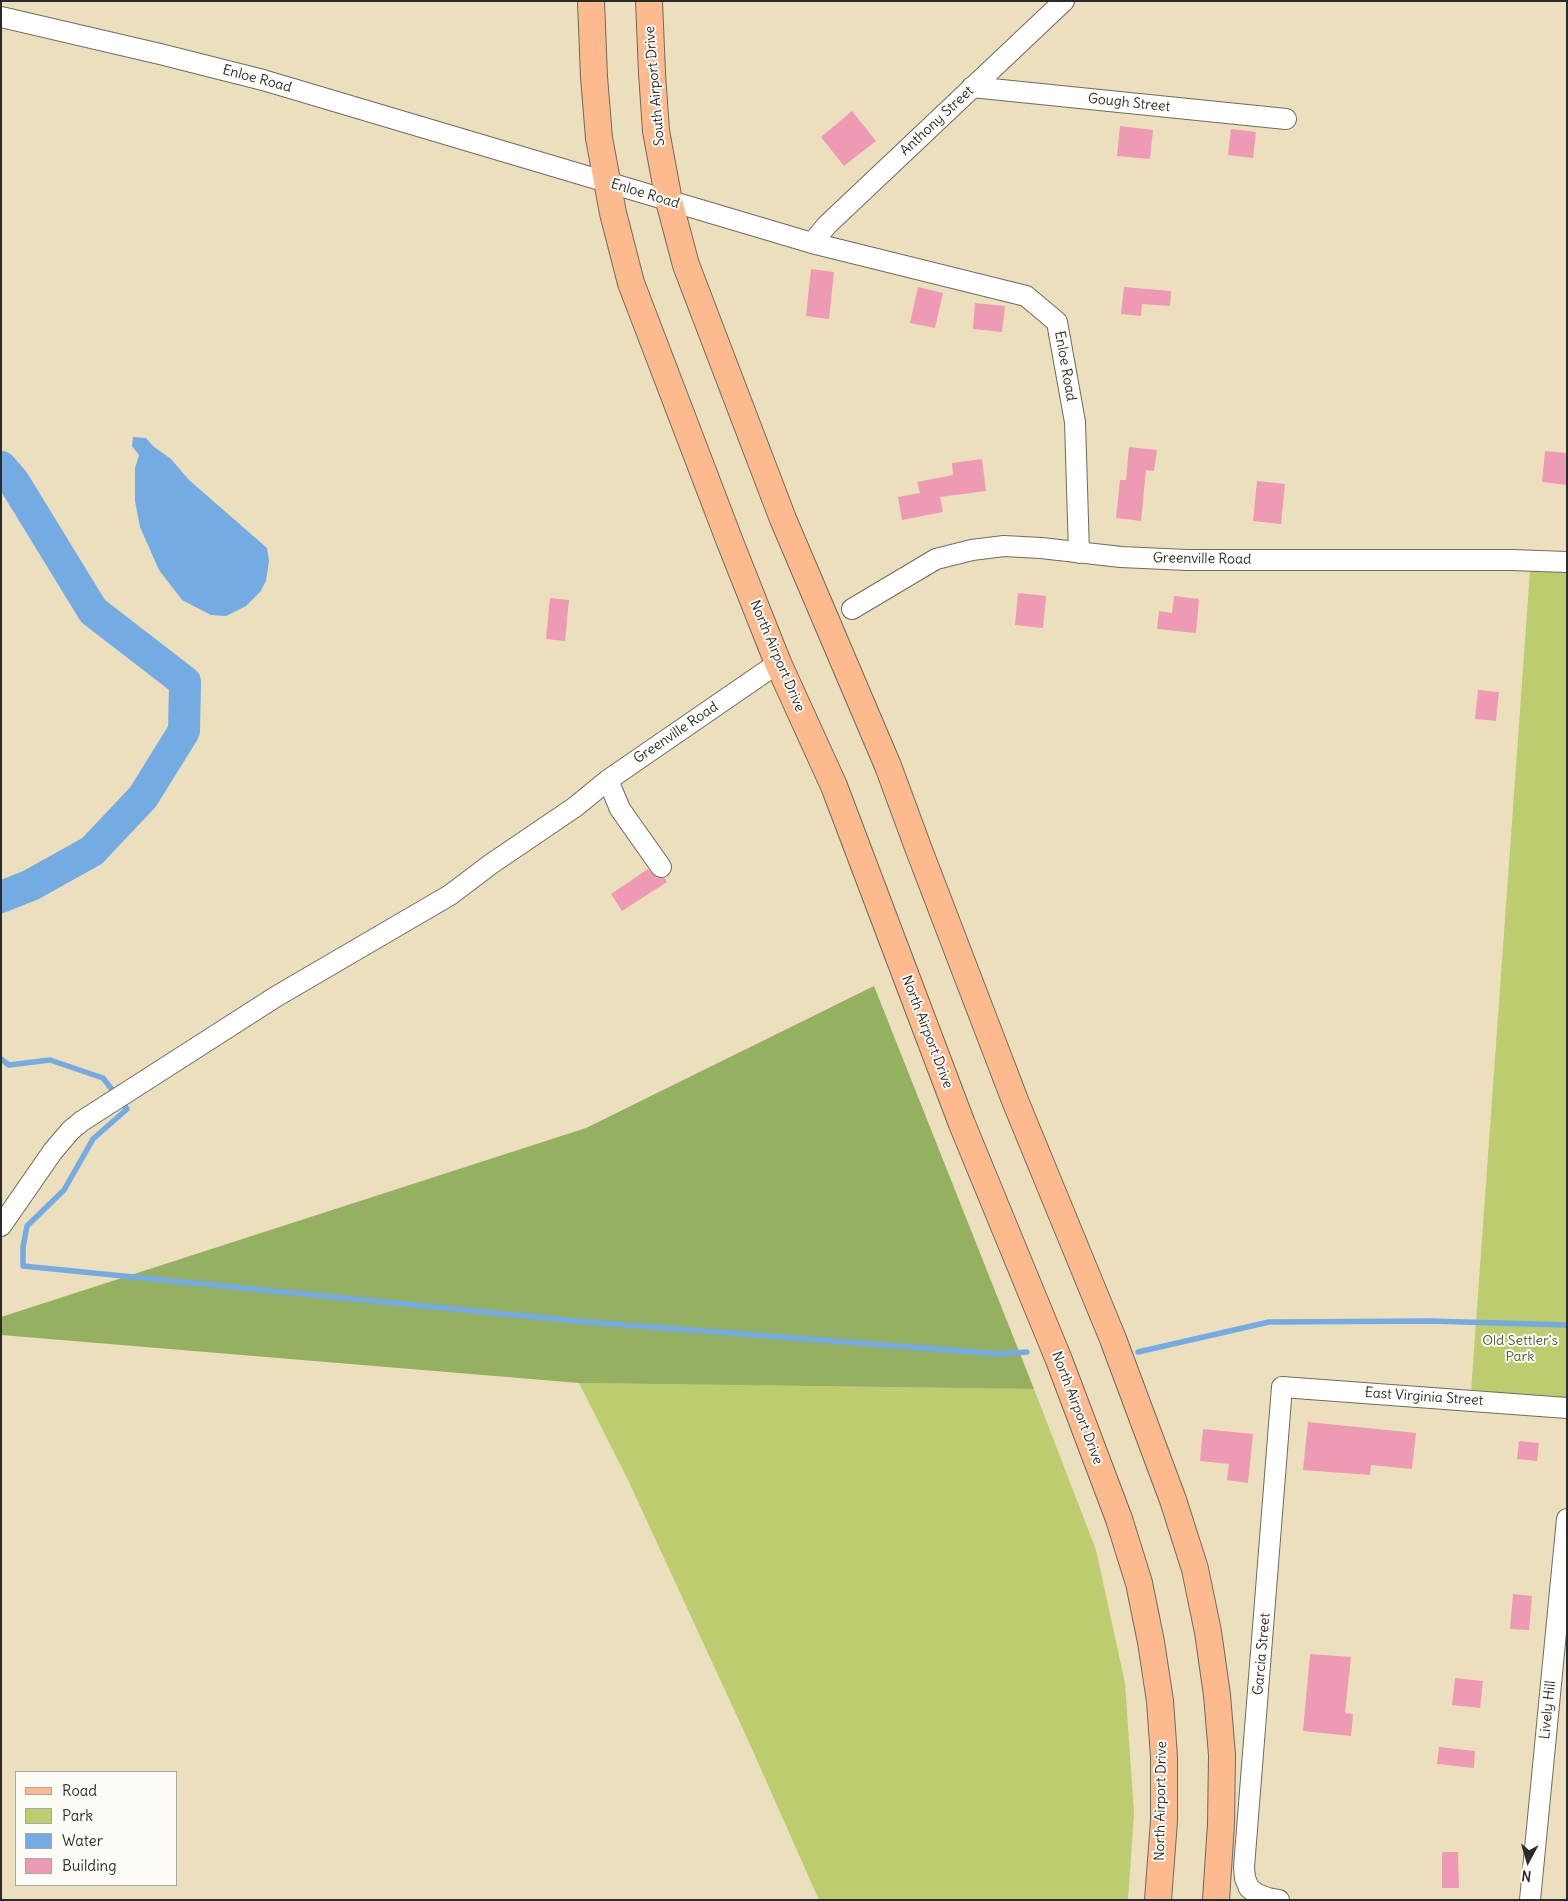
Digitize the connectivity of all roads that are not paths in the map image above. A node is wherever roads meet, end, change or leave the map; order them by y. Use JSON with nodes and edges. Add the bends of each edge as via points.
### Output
{"nodes":[{"id":1,"x":591,"y":1,"type":"edge"},
{"id":2,"x":649,"y":1,"type":"edge"},
{"id":3,"x":1064,"y":1,"type":"edge"},
{"id":4,"x":1,"y":17,"type":"edge"},
{"id":5,"x":972,"y":87,"type":"junction"},
{"id":6,"x":1286,"y":119,"type":"dead end"},
{"id":7,"x":607,"y":182,"type":"junction"},
{"id":8,"x":669,"y":201,"type":"junction"},
{"id":9,"x":812,"y":243,"type":"junction"},
{"id":10,"x":1079,"y":553,"type":"junction"},
{"id":11,"x":1567,"y":562,"type":"edge"},
{"id":12,"x":852,"y":609,"type":"dead end"},
{"id":13,"x":778,"y":663,"type":"junction"},
{"id":14,"x":608,"y":780,"type":"junction"},
{"id":15,"x":661,"y":866,"type":"dead end"},
{"id":16,"x":1,"y":1226,"type":"edge"},
{"id":17,"x":1282,"y":1387,"type":"joint"},
{"id":18,"x":1567,"y":1408,"type":"edge"},
{"id":19,"x":1567,"y":1519,"type":"edge"},
{"id":20,"x":1158,"y":1900,"type":"edge"},
{"id":21,"x":1216,"y":1900,"type":"edge"},
{"id":22,"x":1279,"y":1900,"type":"edge"},
{"id":23,"x":1530,"y":1900,"type":"edge"}],
"edges":[{"from":1,"to":7,"type":"main road","via":[[599,138]]},
{"from":2,"to":8,"type":"main road","name":"South Airport Drive","via":[[656,131]]},
{"from":3,"to":5,"type":"street","name":"Anthony Street"},
{"from":4,"to":7,"type":"street","name":"Enloe Road","via":[[264,80]]},
{"from":5,"to":6,"type":"street","name":"Gough Street"},
{"from":5,"to":9,"type":"street","name":"Anthony Street"},
{"from":7,"to":8,"type":"street","name":"Enloe Road"},
{"from":7,"to":13,"type":"main road","name":"North Airport Drive","via":[[631,283]]},
{"from":8,"to":9,"type":"street","name":"Enloe Road"},
{"from":8,"to":21,"type":"main road","via":[[686,265],[783,519],[888,766],[1016,1103],[1113,1339],[1173,1500],[1195,1569],[1217,1695],[1222,1824]]},
{"from":9,"to":10,"type":"street","name":"Enloe Road","via":[[1026,296],[1057,322],[1075,422]]},
{"from":10,"to":11,"type":"street","name":"Greenville Road","via":[[1187,560]]},
{"from":10,"to":12,"type":"street","name":"Greenville Road","via":[[1004,546],[936,559]]},
{"from":13,"to":14,"type":"street","name":"Greenville Road"},
{"from":13,"to":20,"type":"main road","name":"North Airport Drive","via":[[834,786],[962,1124],[1059,1360],[1139,1583],[1152,1642],[1164,1757],[1164,1821]]},
{"from":14,"to":15,"type":"street","via":[[620,809]]},
{"from":14,"to":16,"type":"street","name":"Greenville Road","via":[[450,895],[277,996],[82,1121],[53,1150]]},
{"from":17,"to":18,"type":"street","name":"East Virginia Street"},
{"from":17,"to":22,"type":"street","name":"Garcia Street","via":[[1244,1867],[1249,1888],[1256,1894]]},
{"from":19,"to":23,"type":"street","name":"Lively Hill"}]}
